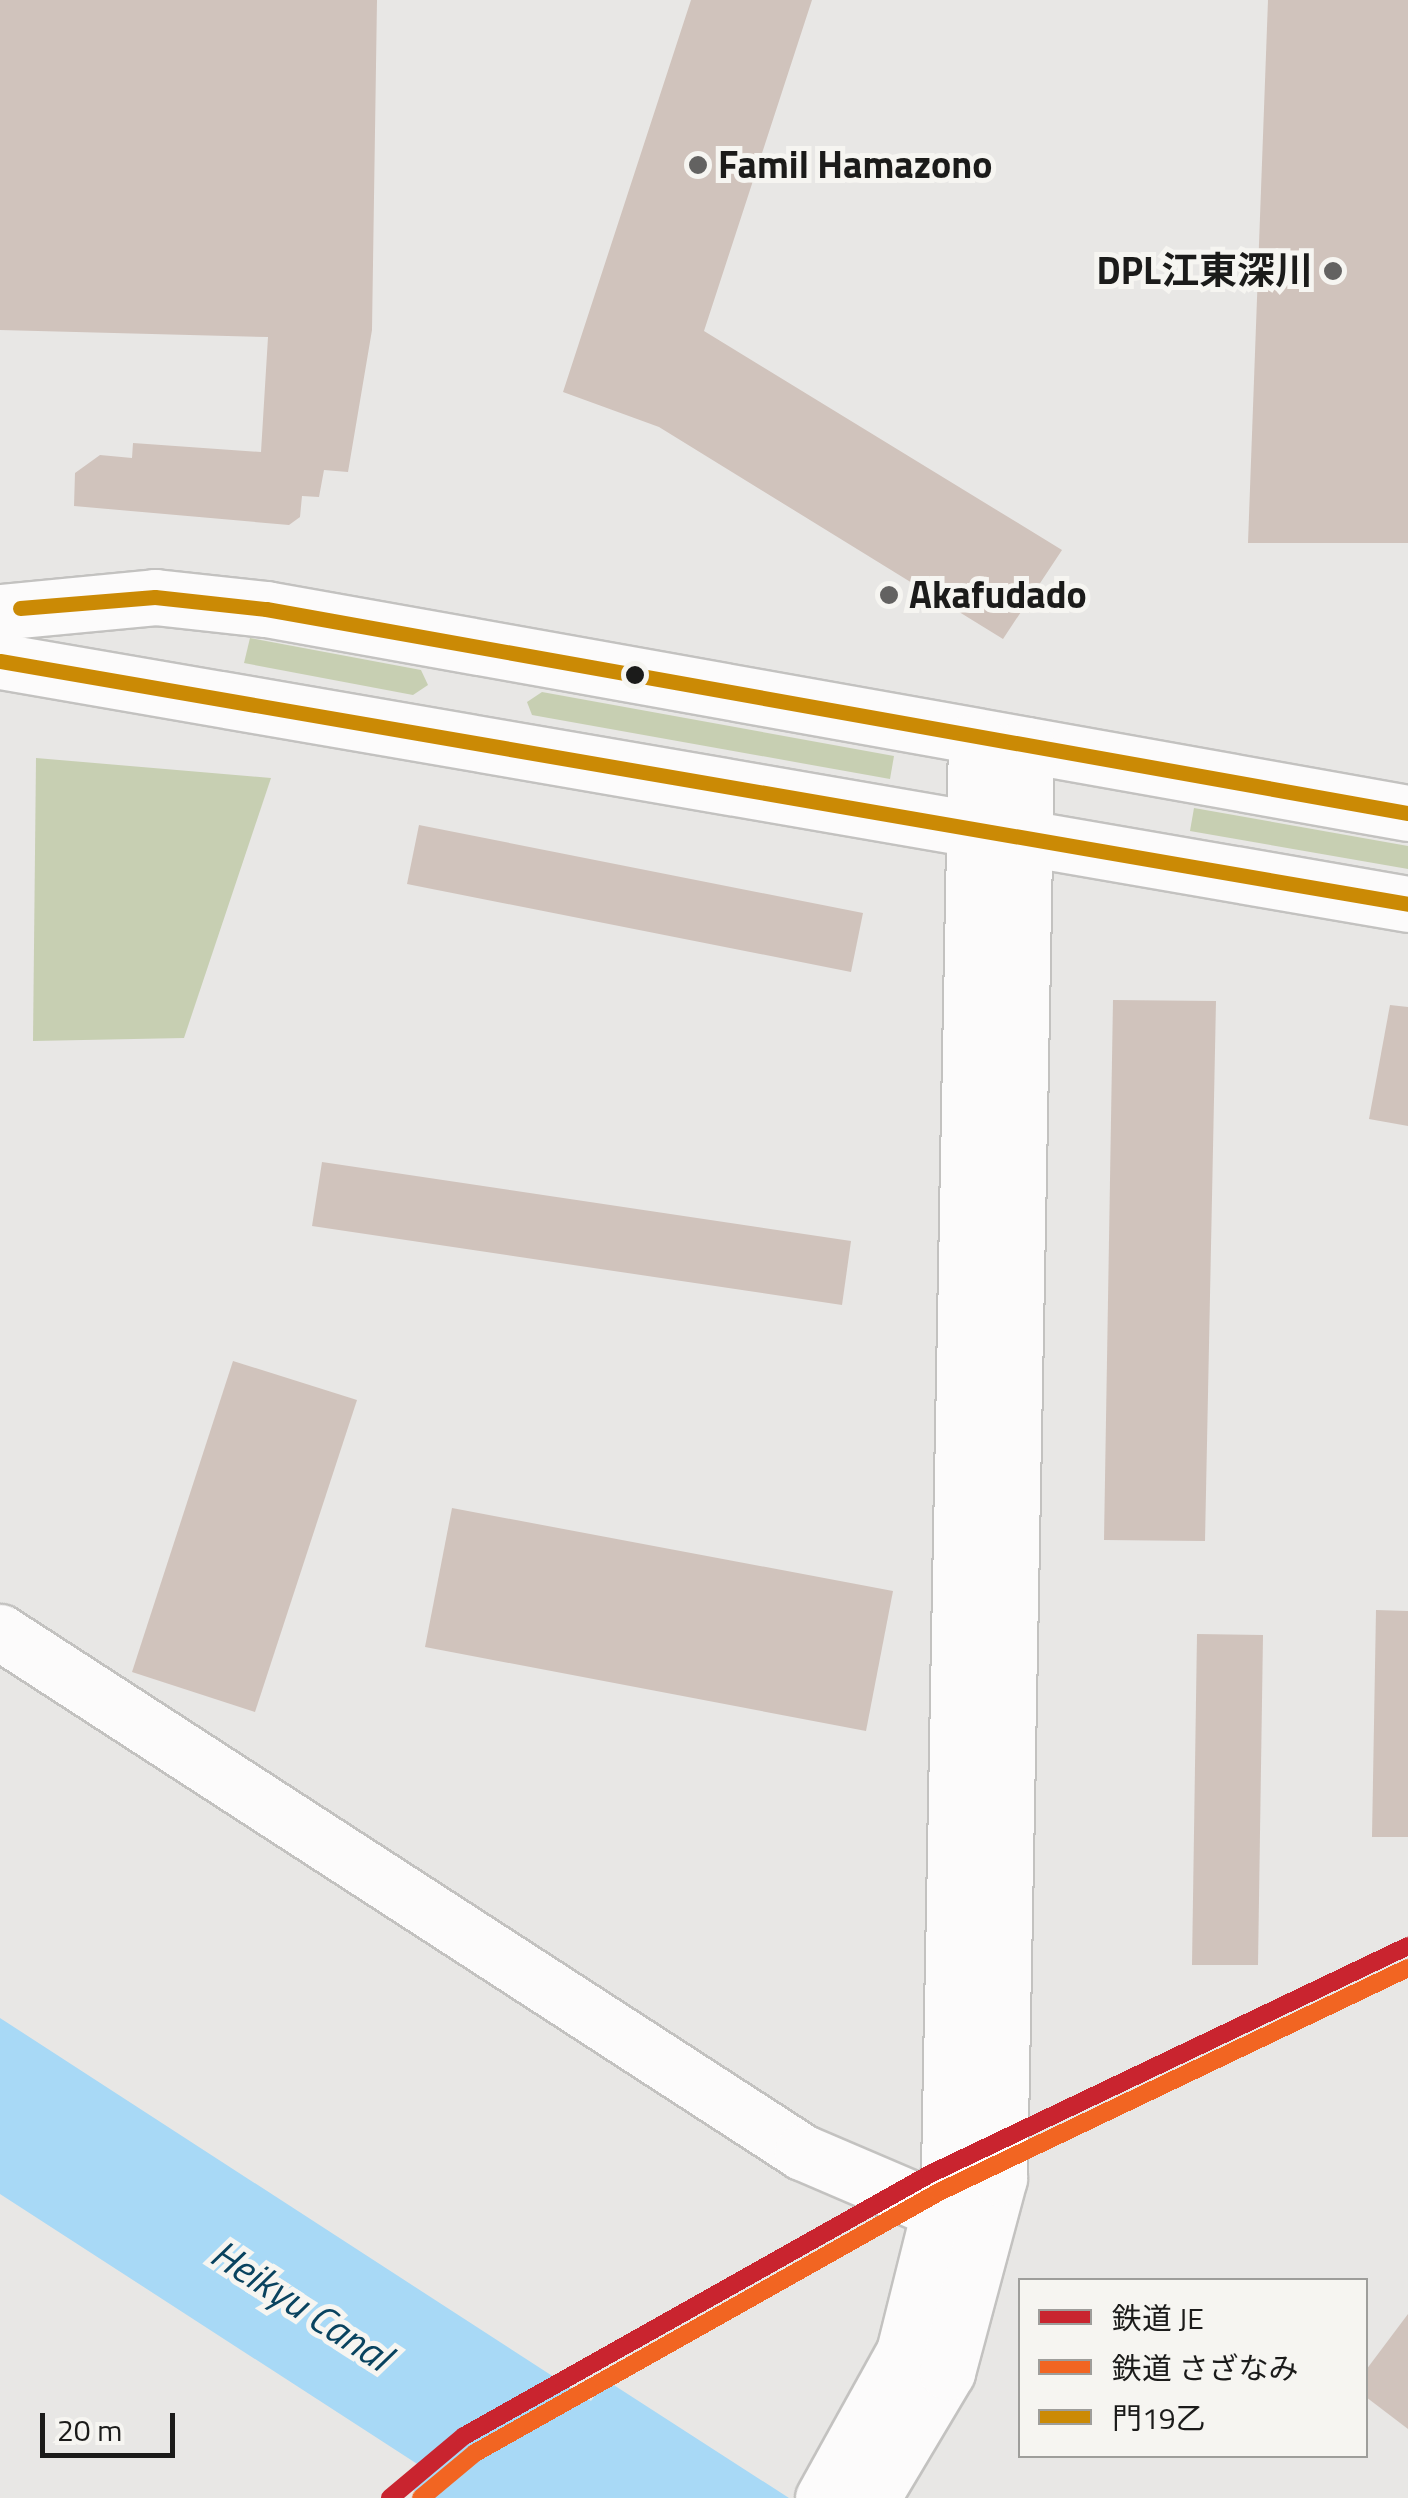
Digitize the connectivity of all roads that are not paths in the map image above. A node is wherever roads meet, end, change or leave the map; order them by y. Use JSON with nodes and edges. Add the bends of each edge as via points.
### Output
{"nodes":[{"id":1,"x":0,"y":612,"type":"edge"},
{"id":2,"x":0,"y":661,"type":"edge"},
{"id":3,"x":1001,"y":741,"type":"junction"},
{"id":4,"x":1408,"y":813,"type":"edge"},
{"id":5,"x":999,"y":832,"type":"junction"},
{"id":6,"x":1408,"y":904,"type":"edge"},
{"id":7,"x":0,"y":1632,"type":"edge"},
{"id":8,"x":963,"y":2221,"type":"junction"},
{"id":9,"x":840,"y":2496,"type":"edge"}],
"edges":[{"from":1,"to":3,"type":"street","via":[[155,597],[266,609]]},
{"from":2,"to":5,"type":"street"},
{"from":3,"to":4,"type":"street"},
{"from":3,"to":5,"type":"street"},
{"from":5,"to":6,"type":"street"},
{"from":5,"to":8,"type":"street","via":[[1005,2085]]},
{"from":7,"to":8,"type":"street","via":[[802,2152]]},
{"from":8,"to":9,"type":"street","via":[[947,2372]]}]}
